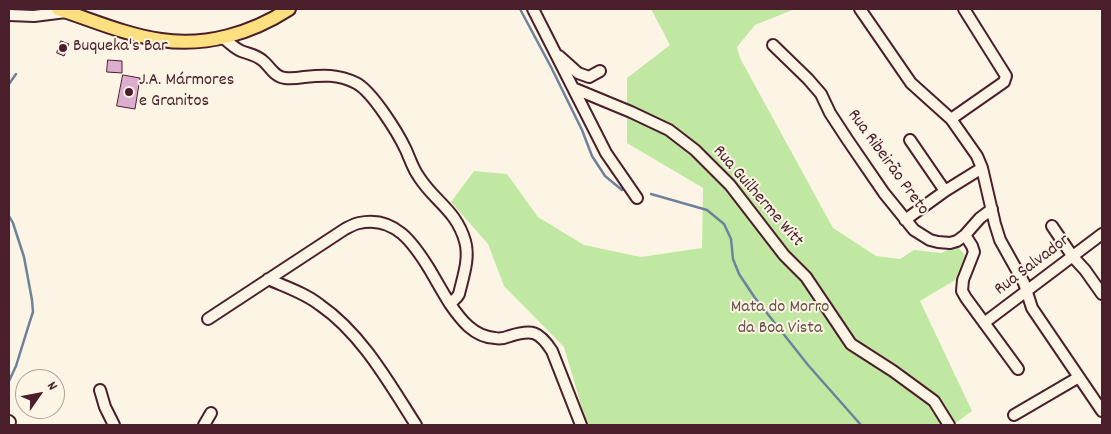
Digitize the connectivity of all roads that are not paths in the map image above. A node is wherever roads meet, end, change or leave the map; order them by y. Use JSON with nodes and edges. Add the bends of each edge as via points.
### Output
{"nodes":[{"id":1,"x":290,"y":9,"type":"edge"},
{"id":2,"x":533,"y":9,"type":"edge"},
{"id":3,"x":860,"y":9,"type":"edge"},
{"id":4,"x":964,"y":9,"type":"edge"},
{"id":5,"x":63,"y":10,"type":"edge"},
{"id":6,"x":9,"y":15,"type":"edge"},
{"id":7,"x":223,"y":38,"type":"junction"},
{"id":8,"x":773,"y":45,"type":"dead end"},
{"id":9,"x":556,"y":53,"type":"junction"},
{"id":10,"x":600,"y":71,"type":"dead end"},
{"id":11,"x":573,"y":88,"type":"junction"},
{"id":12,"x":950,"y":119,"type":"junction"},
{"id":13,"x":910,"y":140,"type":"dead end"},
{"id":14,"x":982,"y":168,"type":"junction"},
{"id":15,"x":945,"y":191,"type":"junction"},
{"id":16,"x":637,"y":198,"type":"dead end"},
{"id":17,"x":992,"y":209,"type":"junction"},
{"id":18,"x":905,"y":220,"type":"junction"},
{"id":19,"x":1052,"y":226,"type":"dead end"},
{"id":20,"x":965,"y":234,"type":"junction"},
{"id":21,"x":1101,"y":236,"type":"edge"},
{"id":22,"x":1073,"y":257,"type":"junction"},
{"id":23,"x":268,"y":279,"type":"junction"},
{"id":24,"x":1027,"y":291,"type":"junction"},
{"id":25,"x":1102,"y":294,"type":"edge"},
{"id":26,"x":450,"y":304,"type":"junction"},
{"id":27,"x":208,"y":318,"type":"dead end"},
{"id":28,"x":984,"y":323,"type":"junction"},
{"id":29,"x":1018,"y":369,"type":"dead end"},
{"id":30,"x":1079,"y":377,"type":"junction"},
{"id":31,"x":100,"y":390,"type":"dead end"},
{"id":32,"x":1102,"y":411,"type":"edge"},
{"id":33,"x":211,"y":413,"type":"dead end"},
{"id":34,"x":1014,"y":415,"type":"dead end"},
{"id":35,"x":412,"y":422,"type":"edge"},
{"id":36,"x":114,"y":425,"type":"edge"},
{"id":37,"x":204,"y":425,"type":"edge"},
{"id":38,"x":581,"y":425,"type":"edge"},
{"id":39,"x":949,"y":425,"type":"edge"}],
"edges":[{"from":1,"to":7,"type":"main road","via":[[256,27]]},
{"from":2,"to":9,"type":"street"},
{"from":3,"to":12,"type":"street","via":[[911,83]]},
{"from":4,"to":12,"type":"street","via":[[1006,76],[1004,82]]},
{"from":5,"to":6,"type":"street","via":[[34,16]]},
{"from":5,"to":7,"type":"main road","via":[[161,40],[181,42]]},
{"from":7,"to":26,"type":"street","via":[[241,51],[259,57],[283,78],[332,75],[358,84],[372,98],[405,148],[418,176],[450,211],[462,232],[467,259],[460,294]]},
{"from":8,"to":18,"type":"street","name":"Rua Ribeirão Preto","via":[[821,94],[847,139]]},
{"from":9,"to":10,"type":"street","via":[[578,73],[590,77]]},
{"from":9,"to":11,"type":"street"},
{"from":11,"to":16,"type":"street","via":[[606,153]]},
{"from":11,"to":39,"type":"street","name":"Rua Guilherme Witt","via":[[669,130],[695,150],[730,185],[784,255],[806,276],[852,344],[934,401]]},
{"from":12,"to":14,"type":"street"},
{"from":13,"to":15,"type":"street"},
{"from":14,"to":15,"type":"street"},
{"from":14,"to":17,"type":"street"},
{"from":15,"to":18,"type":"street"},
{"from":17,"to":20,"type":"street","name":"Rua Ribeirão Preto"},
{"from":17,"to":24,"type":"street","via":[[1000,240]]},
{"from":18,"to":20,"type":"street","name":"Rua Ribeirão Preto","via":[[914,230],[938,242],[957,241]]},
{"from":19,"to":22,"type":"street"},
{"from":20,"to":28,"type":"street","via":[[974,252],[962,291]]},
{"from":21,"to":22,"type":"street","name":"Rua Salvador"},
{"from":22,"to":24,"type":"street","name":"Rua Salvador"},
{"from":22,"to":25,"type":"street"},
{"from":23,"to":26,"type":"street","via":[[344,229],[372,221],[390,226],[406,236]]},
{"from":23,"to":27,"type":"street"},
{"from":23,"to":35,"type":"street","via":[[305,295],[340,321],[376,364]]},
{"from":24,"to":28,"type":"street","name":"Rua Salvador"},
{"from":24,"to":30,"type":"street","via":[[1032,308]]},
{"from":26,"to":38,"type":"street","via":[[462,321],[488,337],[496,339],[529,332],[546,341]]},
{"from":28,"to":29,"type":"street"},
{"from":30,"to":32,"type":"street"},
{"from":30,"to":34,"type":"street"},
{"from":31,"to":36,"type":"street"},
{"from":33,"to":37,"type":"street"}]}
